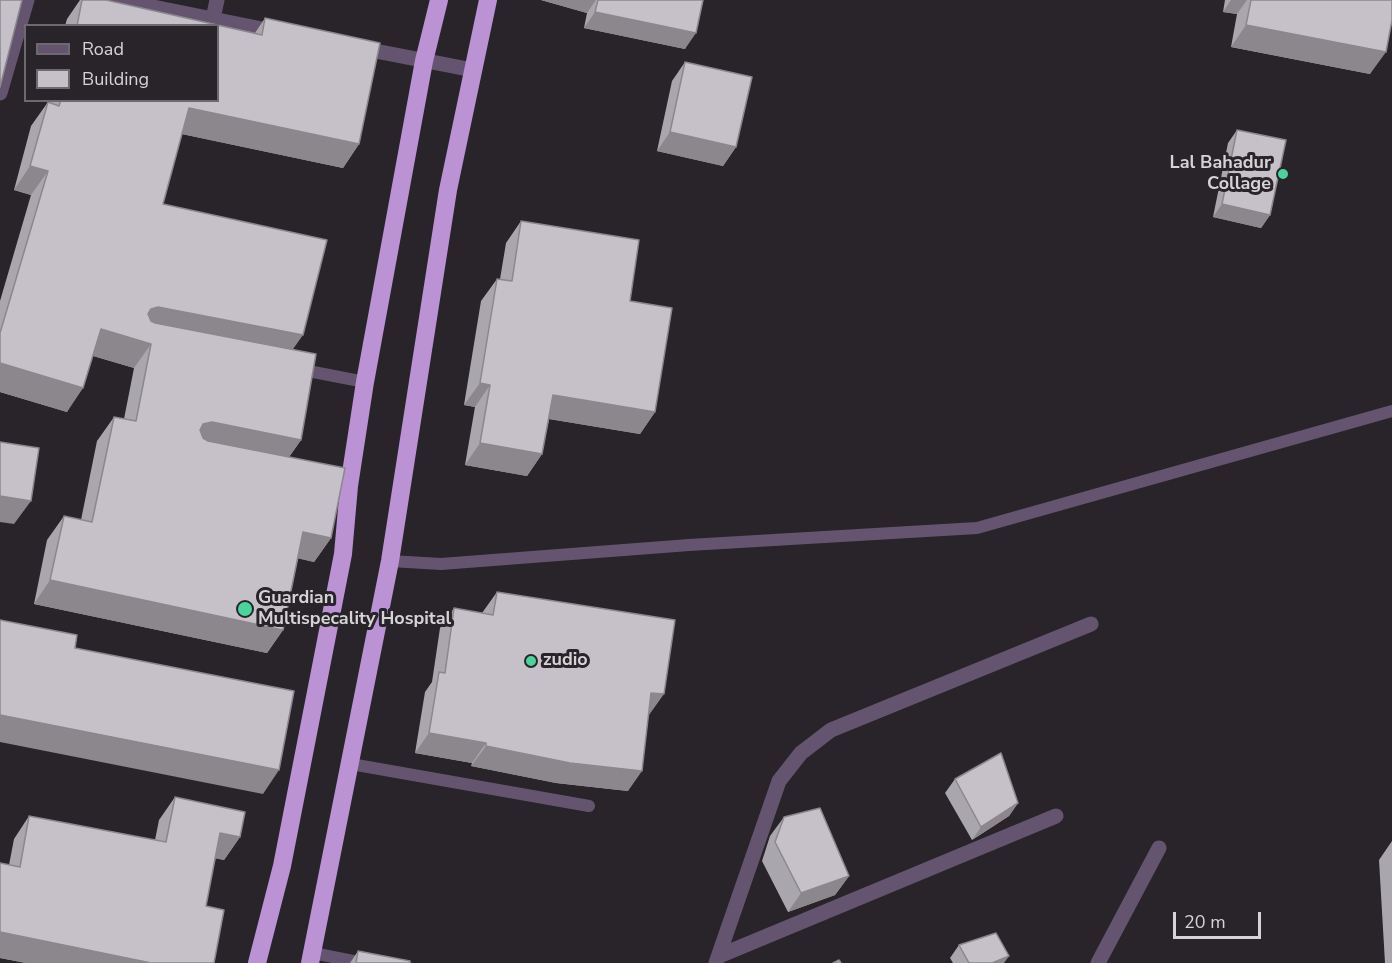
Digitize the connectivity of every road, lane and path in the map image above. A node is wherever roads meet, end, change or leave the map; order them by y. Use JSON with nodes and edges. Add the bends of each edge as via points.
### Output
{"nodes":[{"id":1,"x":27,"y":0,"type":"edge"},
{"id":2,"x":118,"y":0,"type":"edge"},
{"id":3,"x":217,"y":0,"type":"edge"},
{"id":4,"x":439,"y":0,"type":"edge"},
{"id":5,"x":488,"y":0,"type":"edge"},
{"id":6,"x":213,"y":19,"type":"junction"},
{"id":7,"x":295,"y":35,"type":"edge"},
{"id":8,"x":342,"y":44,"type":"edge"},
{"id":9,"x":424,"y":61,"type":"junction"},
{"id":10,"x":473,"y":70,"type":"junction"},
{"id":11,"x":0,"y":93,"type":"edge"},
{"id":12,"x":286,"y":367,"type":"edge"},
{"id":13,"x":365,"y":382,"type":"junction"},
{"id":14,"x":1389,"y":416,"type":"edge"},
{"id":15,"x":390,"y":561,"type":"junction"},
{"id":16,"x":1091,"y":624,"type":"dead end"},
{"id":17,"x":351,"y":764,"type":"junction"},
{"id":18,"x":589,"y":806,"type":"dead end"},
{"id":19,"x":1056,"y":816,"type":"dead end"},
{"id":20,"x":1159,"y":848,"type":"dead end"},
{"id":21,"x":311,"y":958,"type":"edge"},
{"id":22,"x":717,"y":959,"type":"edge"},
{"id":23,"x":257,"y":963,"type":"edge"},
{"id":24,"x":363,"y":963,"type":"edge"},
{"id":25,"x":1098,"y":963,"type":"edge"}],
"edges":[{"from":1,"to":11,"type":"street"},
{"from":2,"to":6,"type":"street"},
{"from":3,"to":6,"type":"street"},
{"from":4,"to":9,"type":"highway"},
{"from":5,"to":10,"type":"highway"},
{"from":6,"to":7,"type":"street"},
{"from":8,"to":9,"type":"street"},
{"from":9,"to":10,"type":"street"},
{"from":9,"to":13,"type":"highway"},
{"from":10,"to":15,"type":"highway","via":[[448,190]]},
{"from":12,"to":13,"type":"lane"},
{"from":13,"to":23,"type":"highway","via":[[344,485],[341,565],[282,866]]},
{"from":14,"to":15,"type":"lane","via":[[977,528],[441,564]]},
{"from":15,"to":17,"type":"highway"},
{"from":16,"to":22,"type":"street","via":[[831,730],[801,753],[779,781]]},
{"from":17,"to":18,"type":"lane"},
{"from":17,"to":21,"type":"highway"},
{"from":19,"to":22,"type":"street"},
{"from":20,"to":25,"type":"street"},
{"from":21,"to":24,"type":"lane"}]}
